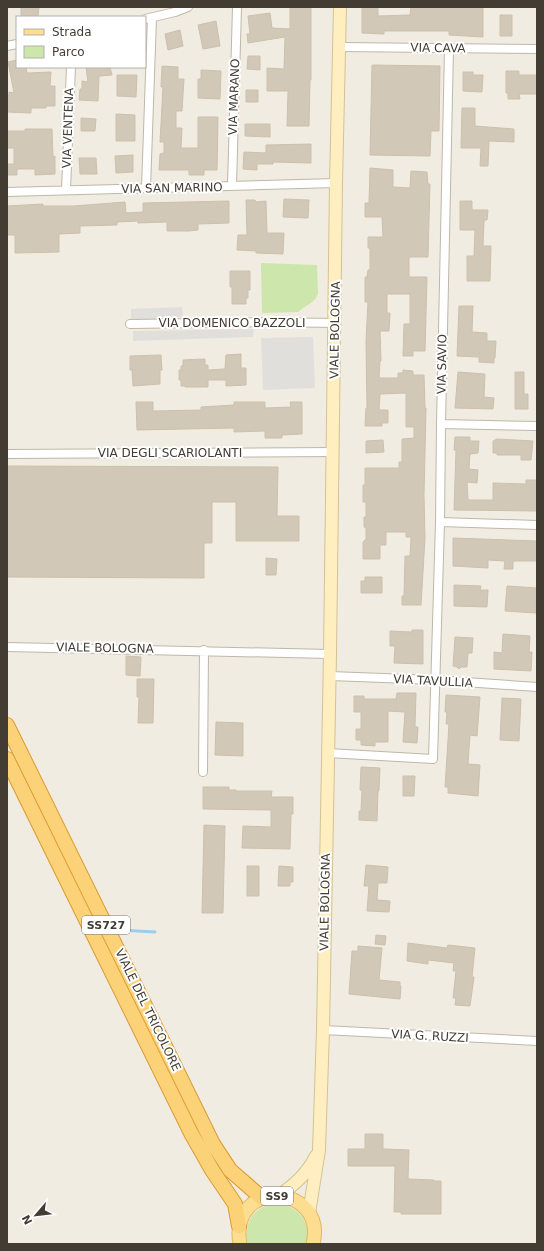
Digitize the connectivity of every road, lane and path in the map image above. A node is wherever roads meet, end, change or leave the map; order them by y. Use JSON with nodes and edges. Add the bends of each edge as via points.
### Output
{"nodes":[{"id":1,"x":188,"y":7,"type":"edge"},
{"id":2,"x":237,"y":7,"type":"edge"},
{"id":3,"x":340,"y":7,"type":"edge"},
{"id":4,"x":148,"y":19,"type":"edge"},
{"id":5,"x":340,"y":47,"type":"junction"},
{"id":6,"x":449,"y":48,"type":"junction"},
{"id":7,"x":537,"y":49,"type":"edge"},
{"id":8,"x":71,"y":68,"type":"edge"},
{"id":9,"x":336,"y":183,"type":"junction"},
{"id":10,"x":232,"y":186,"type":"junction"},
{"id":11,"x":146,"y":188,"type":"junction"},
{"id":12,"x":66,"y":190,"type":"junction"},
{"id":13,"x":7,"y":192,"type":"edge"},
{"id":14,"x":334,"y":323,"type":"junction"},
{"id":15,"x":130,"y":324,"type":"dead end"},
{"id":16,"x":441,"y":424,"type":"junction"},
{"id":17,"x":537,"y":426,"type":"edge"},
{"id":18,"x":334,"y":452,"type":"junction"},
{"id":19,"x":7,"y":454,"type":"edge"},
{"id":20,"x":440,"y":522,"type":"junction"},
{"id":21,"x":537,"y":525,"type":"edge"},
{"id":22,"x":7,"y":647,"type":"edge"},
{"id":23,"x":204,"y":650,"type":"junction"},
{"id":24,"x":330,"y":654,"type":"junction"},
{"id":25,"x":330,"y":676,"type":"junction"},
{"id":26,"x":436,"y":680,"type":"junction"},
{"id":27,"x":537,"y":687,"type":"edge"},
{"id":28,"x":7,"y":724,"type":"edge"},
{"id":29,"x":328,"y":753,"type":"junction"},
{"id":30,"x":7,"y":759,"type":"edge"},
{"id":31,"x":203,"y":772,"type":"dead end"},
{"id":32,"x":322,"y":1030,"type":"junction"},
{"id":33,"x":537,"y":1041,"type":"edge"},
{"id":34,"x":319,"y":1150,"type":"junction"},
{"id":35,"x":280,"y":1196,"type":"junction"},
{"id":36,"x":262,"y":1198,"type":"junction"},
{"id":37,"x":309,"y":1213,"type":"junction"},
{"id":38,"x":239,"y":1226,"type":"junction"},
{"id":39,"x":240,"y":1244,"type":"edge"},
{"id":40,"x":313,"y":1244,"type":"edge"}],
"edges":[{"from":1,"to":4,"type":"street"},
{"from":2,"to":10,"type":"street","name":"VIA MARANO"},
{"from":3,"to":5,"type":"main road","name":"VIALE BOLOGNA"},
{"from":4,"to":11,"type":"street"},
{"from":5,"to":6,"type":"street","name":"VIA CAVA"},
{"from":5,"to":9,"type":"main road","name":"VIALE BOLOGNA"},
{"from":6,"to":7,"type":"street","name":"VIA CAVA"},
{"from":6,"to":16,"type":"street","name":"VIA SAVIO"},
{"from":8,"to":12,"type":"street","name":"VIA VENTENA"},
{"from":9,"to":10,"type":"street","name":"VIA SAN MARINO"},
{"from":9,"to":14,"type":"main road","name":"VIALE BOLOGNA"},
{"from":10,"to":11,"type":"street","name":"VIA SAN MARINO"},
{"from":11,"to":12,"type":"street","name":"VIA SAN MARINO"},
{"from":12,"to":13,"type":"street","name":"VIA SAN MARINO"},
{"from":14,"to":15,"type":"street","name":"VIA DOMENICO BAZZOLI"},
{"from":14,"to":18,"type":"main road","name":"VIALE BOLOGNA"},
{"from":16,"to":17,"type":"street"},
{"from":16,"to":20,"type":"street","name":"VIA SAVIO"},
{"from":18,"to":19,"type":"street","name":"VIA DEGLI SCARIOLANTI"},
{"from":18,"to":24,"type":"main road","name":"VIALE BOLOGNA"},
{"from":20,"to":21,"type":"street"},
{"from":20,"to":26,"type":"street","name":"VIA SAVIO"},
{"from":22,"to":23,"type":"street","name":"VIALE BOLOGNA"},
{"from":23,"to":24,"type":"street","name":"VIALE BOLOGNA"},
{"from":23,"to":31,"type":"street"},
{"from":24,"to":25,"type":"main road","name":"VIALE BOLOGNA"},
{"from":25,"to":26,"type":"street","name":"VIA TAVULLIA"},
{"from":25,"to":29,"type":"main road","name":"VIALE BOLOGNA"},
{"from":26,"to":27,"type":"street","name":"VIA TAVULLIA"},
{"from":26,"to":29,"type":"street","name":"VIA SAVIO","via":[[432,759]]},
{"from":28,"to":36,"type":"highway","name":"VIALE DEL TRICOLORE","number":"SS727","via":[[214,1144],[230,1170]]},
{"from":29,"to":32,"type":"main road","name":"VIALE BOLOGNA"},
{"from":30,"to":38,"type":"highway","name":"VIALE DEL TRICOLORE","number":"SS727","via":[[191,1133],[235,1204]]},
{"from":32,"to":33,"type":"street","name":"VIA G. RUZZI"},
{"from":32,"to":34,"type":"main road","name":"VIALE BOLOGNA"},
{"from":34,"to":35,"type":"main road","name":"VIALE BOLOGNA","via":[[300,1180]]},
{"from":34,"to":37,"type":"main road","name":"VIALE BOLOGNA"},
{"from":35,"to":36,"type":"main road","number":"SS9"},
{"from":35,"to":37,"type":"main road","number":"SS9","via":[[302,1204]]},
{"from":36,"to":38,"type":"main road","number":"SS9","via":[[247,1210]]},
{"from":37,"to":40,"type":"main road","via":[[315,1230]]},
{"from":38,"to":39,"type":"main road"}]}
